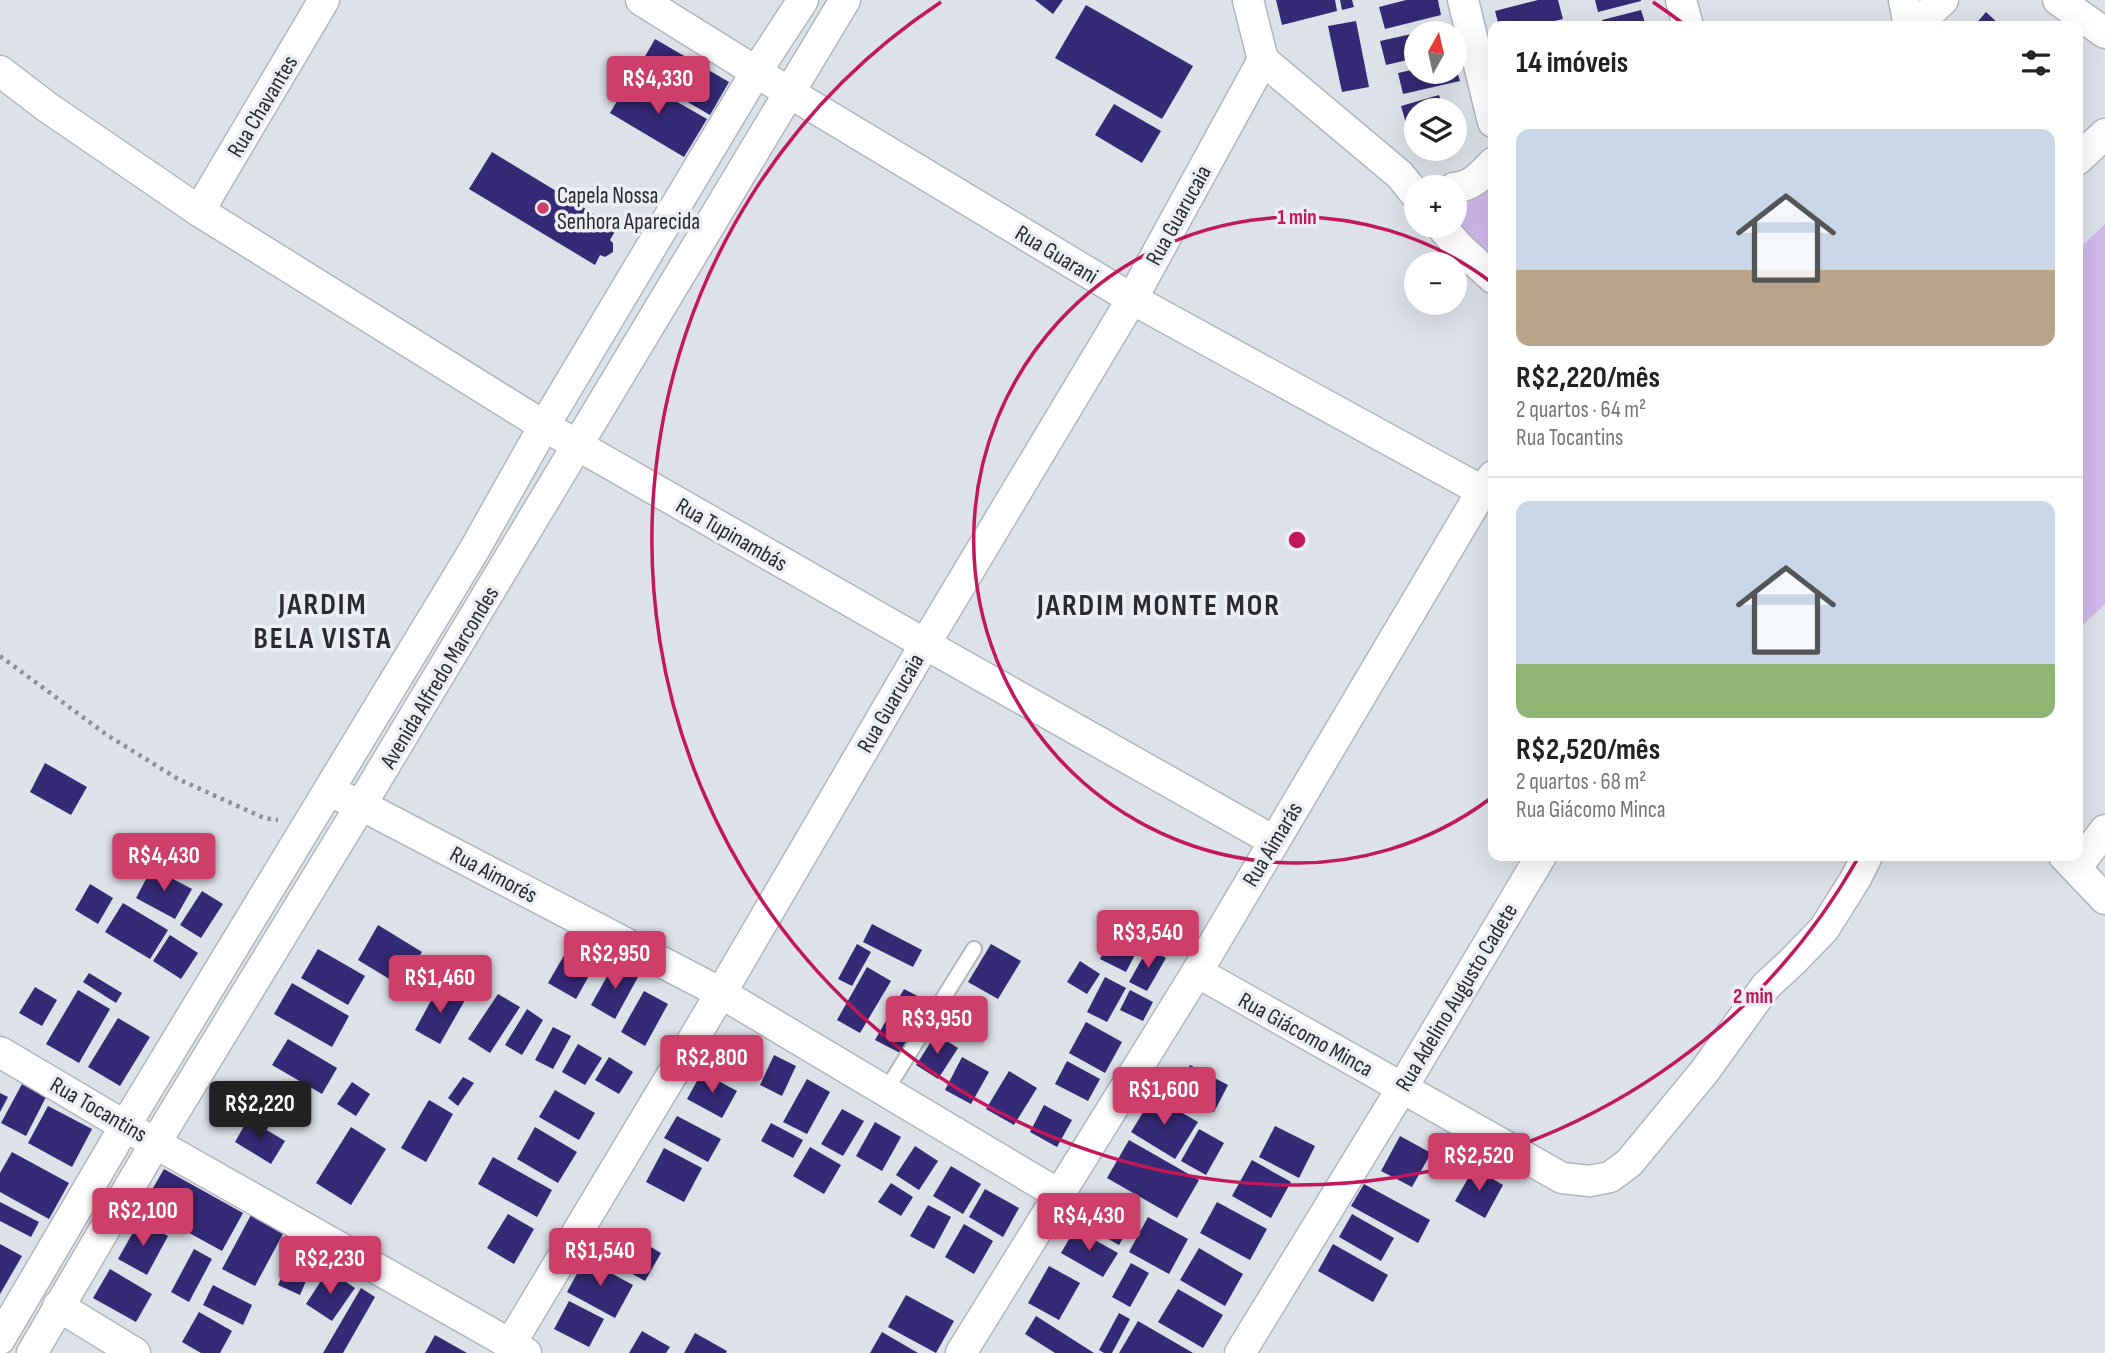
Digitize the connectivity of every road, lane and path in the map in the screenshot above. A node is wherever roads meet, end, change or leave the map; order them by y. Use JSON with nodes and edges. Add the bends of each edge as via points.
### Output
{"nodes":[{"id":1,"x":324,"y":0,"type":"edge"},
{"id":2,"x":641,"y":0,"type":"edge"},
{"id":3,"x":803,"y":0,"type":"edge"},
{"id":4,"x":845,"y":0,"type":"edge"},
{"id":5,"x":1248,"y":0,"type":"edge"},
{"id":6,"x":1463,"y":0,"type":"edge"},
{"id":7,"x":1681,"y":0,"type":"edge"},
{"id":8,"x":1904,"y":0,"type":"edge"},
{"id":9,"x":1943,"y":0,"type":"edge"},
{"id":10,"x":2058,"y":0,"type":"edge"},
{"id":11,"x":1687,"y":21,"type":"edge"},
{"id":12,"x":1908,"y":21,"type":"edge"},
{"id":13,"x":1920,"y":21,"type":"edge"},
{"id":14,"x":2105,"y":33,"type":"edge"},
{"id":15,"x":1263,"y":60,"type":"junction"},
{"id":16,"x":0,"y":71,"type":"edge"},
{"id":17,"x":756,"y":72,"type":"junction"},
{"id":18,"x":790,"y":93,"type":"junction"},
{"id":19,"x":1488,"y":102,"type":"edge"},
{"id":20,"x":2105,"y":134,"type":"edge"},
{"id":21,"x":2083,"y":154,"type":"edge"},
{"id":22,"x":1488,"y":168,"type":"edge"},
{"id":23,"x":1404,"y":182,"type":"edge"},
{"id":24,"x":1467,"y":186,"type":"edge"},
{"id":25,"x":199,"y":211,"type":"junction"},
{"id":26,"x":1451,"y":238,"type":"edge"},
{"id":27,"x":1488,"y":273,"type":"edge"},
{"id":28,"x":1132,"y":299,"type":"junction"},
{"id":29,"x":544,"y":426,"type":"junction"},
{"id":30,"x":578,"y":445,"type":"junction"},
{"id":31,"x":1487,"y":484,"type":"edge"},
{"id":32,"x":925,"y":644,"type":"junction"},
{"id":33,"x":0,"y":656,"type":"edge"},
{"id":34,"x":328,"y":791,"type":"junction"},
{"id":35,"x":361,"y":805,"type":"junction"},
{"id":36,"x":307,"y":826,"type":"junction"},
{"id":37,"x":2105,"y":831,"type":"edge"},
{"id":38,"x":1274,"y":841,"type":"junction"},
{"id":39,"x":2083,"y":850,"type":"edge"},
{"id":40,"x":1538,"y":861,"type":"edge"},
{"id":41,"x":1864,"y":861,"type":"edge"},
{"id":42,"x":2070,"y":862,"type":"edge"},
{"id":43,"x":2105,"y":899,"type":"edge"},
{"id":44,"x":974,"y":949,"type":"dead end"},
{"id":45,"x":1197,"y":972,"type":"junction"},
{"id":46,"x":721,"y":993,"type":"junction"},
{"id":47,"x":0,"y":1052,"type":"edge"},
{"id":48,"x":1402,"y":1088,"type":"junction"},
{"id":49,"x":886,"y":1092,"type":"junction"},
{"id":50,"x":125,"y":1125,"type":"junction"},
{"id":51,"x":156,"y":1142,"type":"junction"},
{"id":52,"x":1058,"y":1194,"type":"junction"},
{"id":53,"x":58,"y":1306,"type":"junction"},
{"id":54,"x":0,"y":1339,"type":"edge"},
{"id":55,"x":519,"y":1348,"type":"edge"},
{"id":56,"x":32,"y":1353,"type":"edge"},
{"id":57,"x":135,"y":1353,"type":"edge"},
{"id":58,"x":961,"y":1353,"type":"edge"},
{"id":59,"x":1240,"y":1353,"type":"edge"}],
"edges":[{"from":1,"to":25,"type":"street","name":"Rua Chavantes"},
{"from":2,"to":17,"type":"street","name":"Rua Guarani"},
{"from":3,"to":17,"type":"street","name":"Avenida Alfredo Marcondes"},
{"from":4,"to":18,"type":"street","name":"Avenida Alfredo Marcondes"},
{"from":5,"to":15,"type":"street"},
{"from":6,"to":19,"type":"street"},
{"from":7,"to":11,"type":"street"},
{"from":8,"to":12,"type":"street"},
{"from":9,"to":13,"type":"street"},
{"from":10,"to":14,"type":"street"},
{"from":15,"to":23,"type":"street"},
{"from":15,"to":28,"type":"street","name":"Rua Guarucaia"},
{"from":16,"to":25,"type":"street","name":"Rua Tupinambás"},
{"from":17,"to":18,"type":"street","name":"Rua Guarani"},
{"from":17,"to":29,"type":"street","name":"Avenida Alfredo Marcondes"},
{"from":18,"to":28,"type":"street","name":"Rua Guarani"},
{"from":18,"to":30,"type":"street","name":"Avenida Alfredo Marcondes"},
{"from":20,"to":21,"type":"street"},
{"from":22,"to":24,"type":"street"},
{"from":25,"to":29,"type":"street","name":"Rua Tupinambás"},
{"from":26,"to":27,"type":"street"},
{"from":28,"to":31,"type":"street","name":"Rua Guarani"},
{"from":28,"to":32,"type":"street","name":"Rua Guarucaia"},
{"from":29,"to":30,"type":"street","name":"Rua Tupinambás"},
{"from":29,"to":34,"type":"street","name":"Avenida Alfredo Marcondes"},
{"from":30,"to":32,"type":"street","name":"Rua Tupinambás"},
{"from":30,"to":35,"type":"street","name":"Avenida Alfredo Marcondes"},
{"from":31,"to":38,"type":"street","name":"Rua Aimarás"},
{"from":32,"to":38,"type":"street","name":"Rua Tupinambás"},
{"from":32,"to":46,"type":"street","name":"Rua Guarucaia"},
{"from":33,"to":36,"type":"path","via":[[107,735],[178,779],[264,818]]},
{"from":34,"to":35,"type":"street","name":"Rua Aimorés"},
{"from":34,"to":36,"type":"street","name":"Avenida Alfredo Marcondes"},
{"from":35,"to":46,"type":"street","name":"Rua Aimorés"},
{"from":35,"to":51,"type":"street","name":"Avenida Alfredo Marcondes"},
{"from":36,"to":50,"type":"street","name":"Avenida Alfredo Marcondes"},
{"from":37,"to":39,"type":"street"},
{"from":38,"to":45,"type":"street","name":"Rua Aimarás"},
{"from":40,"to":48,"type":"street","name":"Rua Adelino Augusto Cadete"},
{"from":41,"to":48,"type":"street","name":"Rua Giácomo Minca","via":[[1824,929],[1766,986],[1704,1072],[1629,1163],[1611,1177],[1590,1181],[1562,1178]]},
{"from":42,"to":43,"type":"street"},
{"from":44,"to":49,"type":"lane"},
{"from":45,"to":48,"type":"street","name":"Rua Giácomo Minca"},
{"from":45,"to":52,"type":"street","name":"Rua Aimarás"},
{"from":46,"to":49,"type":"street","name":"Rua Aimorés"},
{"from":46,"to":55,"type":"street","name":"Rua Guarucaia"},
{"from":47,"to":50,"type":"street","name":"Rua Tocantins"},
{"from":48,"to":59,"type":"street","name":"Rua Adelino Augusto Cadete"},
{"from":49,"to":52,"type":"street","name":"Rua Aimorés"},
{"from":50,"to":51,"type":"street","name":"Rua Tocantins"},
{"from":50,"to":54,"type":"street","name":"Avenida Alfredo Marcondes"},
{"from":51,"to":53,"type":"street","name":"Avenida Alfredo Marcondes"},
{"from":51,"to":55,"type":"street","name":"Rua Tocantins"},
{"from":52,"to":58,"type":"street","name":"Rua Aimarás"},
{"from":53,"to":56,"type":"street","name":"Avenida Alfredo Marcondes"},
{"from":53,"to":57,"type":"street"}]}
